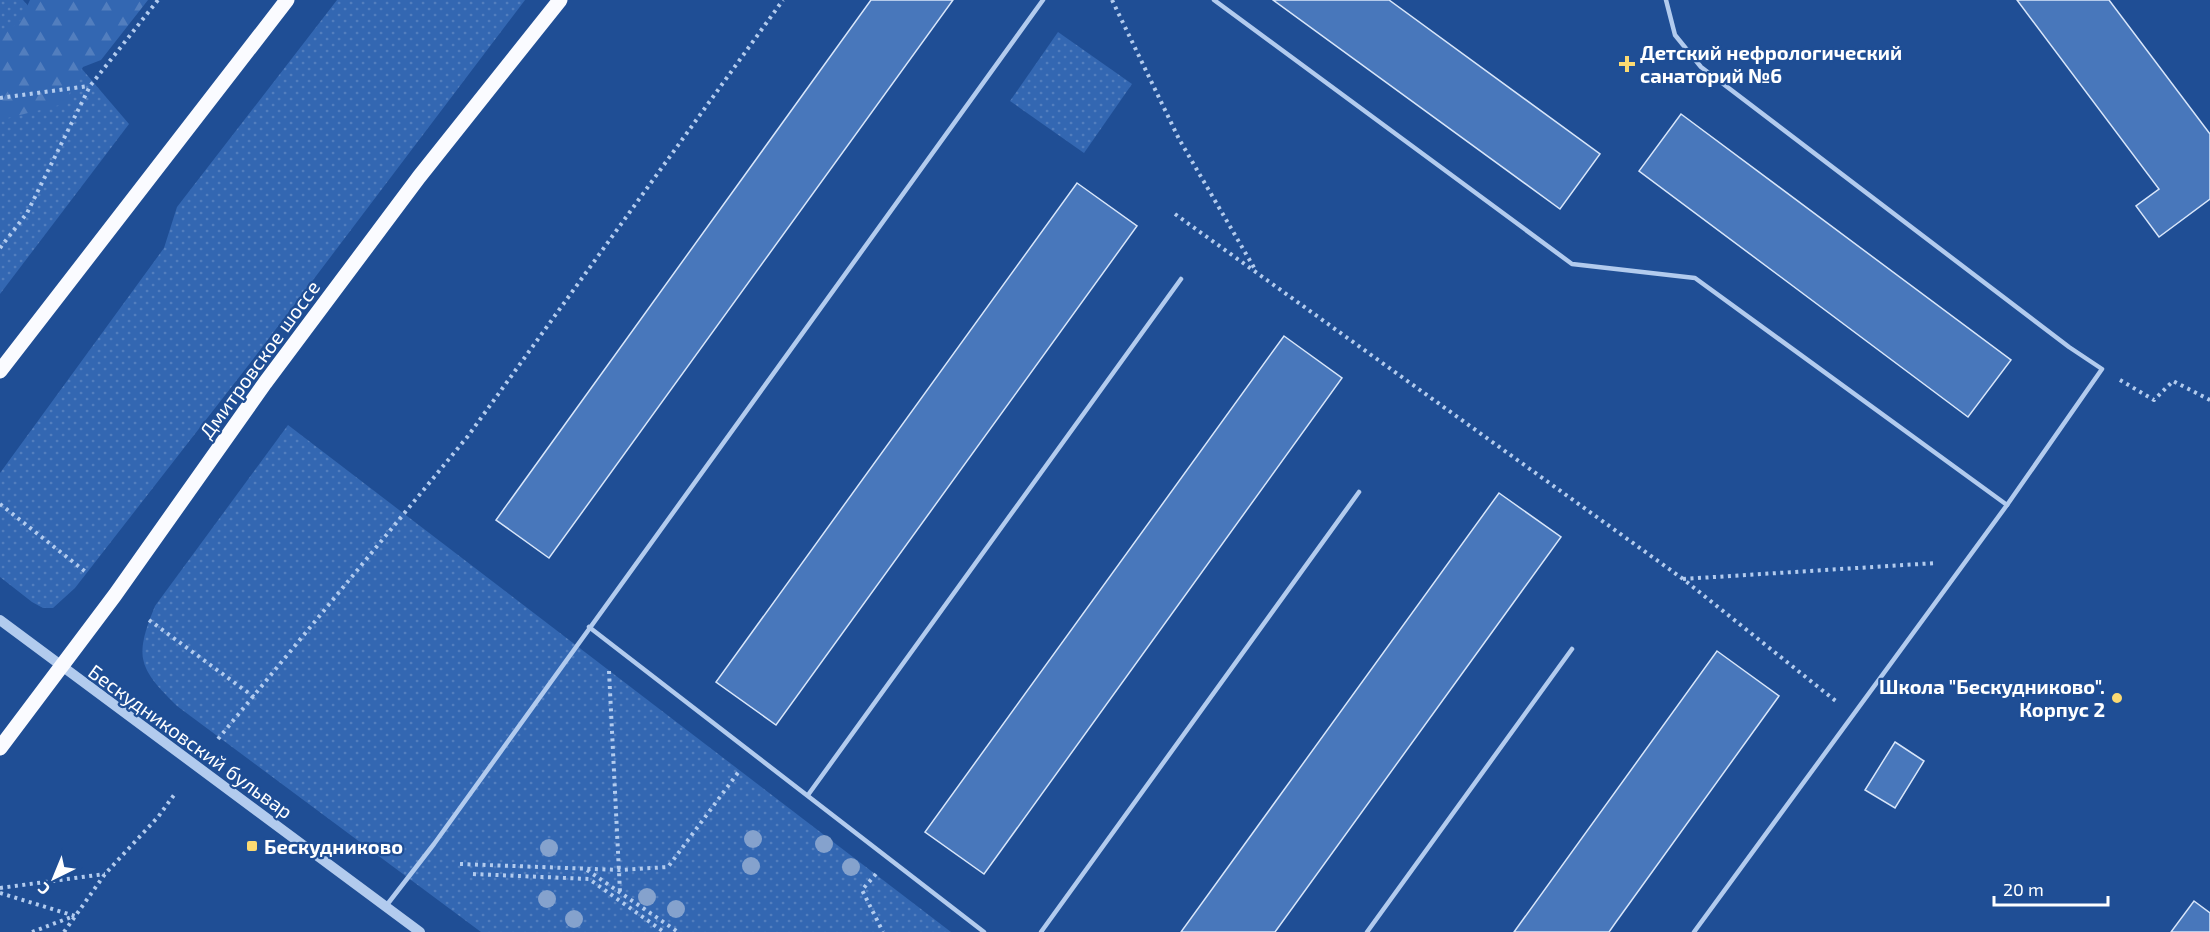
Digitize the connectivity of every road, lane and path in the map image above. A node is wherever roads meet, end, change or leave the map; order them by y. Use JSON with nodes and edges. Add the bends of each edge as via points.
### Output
{"nodes":[{"id":1,"x":158,"y":0,"type":"edge"},
{"id":2,"x":287,"y":0,"type":"edge"},
{"id":3,"x":560,"y":0,"type":"edge"},
{"id":4,"x":783,"y":0,"type":"edge"},
{"id":5,"x":1043,"y":0,"type":"edge"},
{"id":6,"x":1113,"y":0,"type":"edge"},
{"id":7,"x":1214,"y":0,"type":"edge"},
{"id":8,"x":1666,"y":0,"type":"edge"},
{"id":9,"x":90,"y":86,"type":"junction"},
{"id":10,"x":0,"y":98,"type":"edge"},
{"id":11,"x":1174,"y":214,"type":"dead end"},
{"id":12,"x":0,"y":248,"type":"edge"},
{"id":13,"x":1258,"y":274,"type":"junction"},
{"id":14,"x":1181,"y":279,"type":"dead end"},
{"id":15,"x":2102,"y":369,"type":"junction"},
{"id":16,"x":0,"y":371,"type":"edge"},
{"id":17,"x":2210,"y":400,"type":"edge"},
{"id":18,"x":1359,"y":492,"type":"dead end"},
{"id":19,"x":0,"y":504,"type":"edge"},
{"id":20,"x":2007,"y":505,"type":"junction"},
{"id":21,"x":1966,"y":561,"type":"junction"},
{"id":22,"x":87,"y":573,"type":"dead end"},
{"id":23,"x":1683,"y":579,"type":"junction"},
{"id":24,"x":0,"y":620,"type":"edge"},
{"id":25,"x":148,"y":620,"type":"dead end"},
{"id":26,"x":589,"y":627,"type":"junction"},
{"id":27,"x":608,"y":640,"type":"junction"},
{"id":28,"x":1572,"y":649,"type":"dead end"},
{"id":29,"x":60,"y":667,"type":"junction"},
{"id":30,"x":254,"y":697,"type":"junction"},
{"id":31,"x":1854,"y":716,"type":"junction"},
{"id":32,"x":218,"y":739,"type":"dead end"},
{"id":33,"x":0,"y":748,"type":"edge"},
{"id":34,"x":754,"y":752,"type":"junction"},
{"id":35,"x":174,"y":795,"type":"dead end"},
{"id":36,"x":808,"y":795,"type":"junction"},
{"id":37,"x":889,"y":860,"type":"junction"},
{"id":38,"x":460,"y":864,"type":"dead end"},
{"id":39,"x":586,"y":869,"type":"junction"},
{"id":40,"x":620,"y":870,"type":"junction"},
{"id":41,"x":105,"y":874,"type":"junction"},
{"id":42,"x":473,"y":874,"type":"dead end"},
{"id":43,"x":0,"y":891,"type":"edge"},
{"id":44,"x":620,"y":892,"type":"junction"},
{"id":45,"x":386,"y":907,"type":"junction"},
{"id":46,"x":75,"y":916,"type":"junction"},
{"id":47,"x":32,"y":932,"type":"edge"},
{"id":48,"x":64,"y":932,"type":"edge"},
{"id":49,"x":420,"y":932,"type":"edge"},
{"id":50,"x":664,"y":932,"type":"edge"},
{"id":51,"x":678,"y":932,"type":"edge"},
{"id":52,"x":883,"y":932,"type":"edge"},
{"id":53,"x":984,"y":932,"type":"edge"},
{"id":54,"x":1041,"y":932,"type":"edge"},
{"id":55,"x":1368,"y":932,"type":"edge"},
{"id":56,"x":1694,"y":932,"type":"edge"}],
"edges":[{"from":1,"to":9,"type":"path"},
{"from":2,"to":16,"type":"main road"},
{"from":3,"to":29,"type":"main road","name":"Дмитровское шоссе","via":[[419,177]]},
{"from":4,"to":30,"type":"path","via":[[468,436]]},
{"from":5,"to":26,"type":"lane"},
{"from":6,"to":13,"type":"path","via":[[1179,139]]},
{"from":7,"to":20,"type":"lane","via":[[1572,264],[1695,278]]},
{"from":8,"to":15,"type":"lane","via":[[1675,35],[1701,67]]},
{"from":9,"to":10,"type":"path"},
{"from":9,"to":12,"type":"path","via":[[27,213]]},
{"from":11,"to":13,"type":"path"},
{"from":13,"to":23,"type":"path"},
{"from":14,"to":36,"type":"lane"},
{"from":15,"to":17,"type":"path","via":[[2154,400],[2173,381]]},
{"from":15,"to":20,"type":"lane"},
{"from":18,"to":54,"type":"lane"},
{"from":19,"to":22,"type":"path"},
{"from":20,"to":21,"type":"lane"},
{"from":21,"to":23,"type":"path"},
{"from":21,"to":31,"type":"lane"},
{"from":23,"to":31,"type":"path"},
{"from":24,"to":29,"type":"street","name":"Бескудниковский бульвар"},
{"from":25,"to":30,"type":"path"},
{"from":26,"to":27,"type":"lane"},
{"from":26,"to":45,"type":"lane"},
{"from":27,"to":34,"type":"lane"},
{"from":27,"to":40,"type":"path"},
{"from":28,"to":55,"type":"lane"},
{"from":29,"to":33,"type":"main road","name":"Дмитровское шоссе"},
{"from":29,"to":45,"type":"street","name":"Бескудниковский бульвар"},
{"from":30,"to":32,"type":"path"},
{"from":31,"to":56,"type":"lane"},
{"from":34,"to":36,"type":"lane"},
{"from":34,"to":40,"type":"path","via":[[668,867]]},
{"from":35,"to":41,"type":"path"},
{"from":36,"to":37,"type":"lane"},
{"from":37,"to":52,"type":"path","via":[[862,890]]},
{"from":37,"to":53,"type":"lane"},
{"from":38,"to":39,"type":"path"},
{"from":39,"to":40,"type":"path"},
{"from":39,"to":44,"type":"path"},
{"from":40,"to":44,"type":"path"},
{"from":41,"to":43,"type":"path"},
{"from":41,"to":46,"type":"path"},
{"from":42,"to":50,"type":"path","via":[[589,879]]},
{"from":43,"to":46,"type":"path"},
{"from":44,"to":51,"type":"path"},
{"from":45,"to":49,"type":"street","name":"Бескудниковский бульвар"},
{"from":46,"to":47,"type":"path"},
{"from":46,"to":48,"type":"path"}]}
